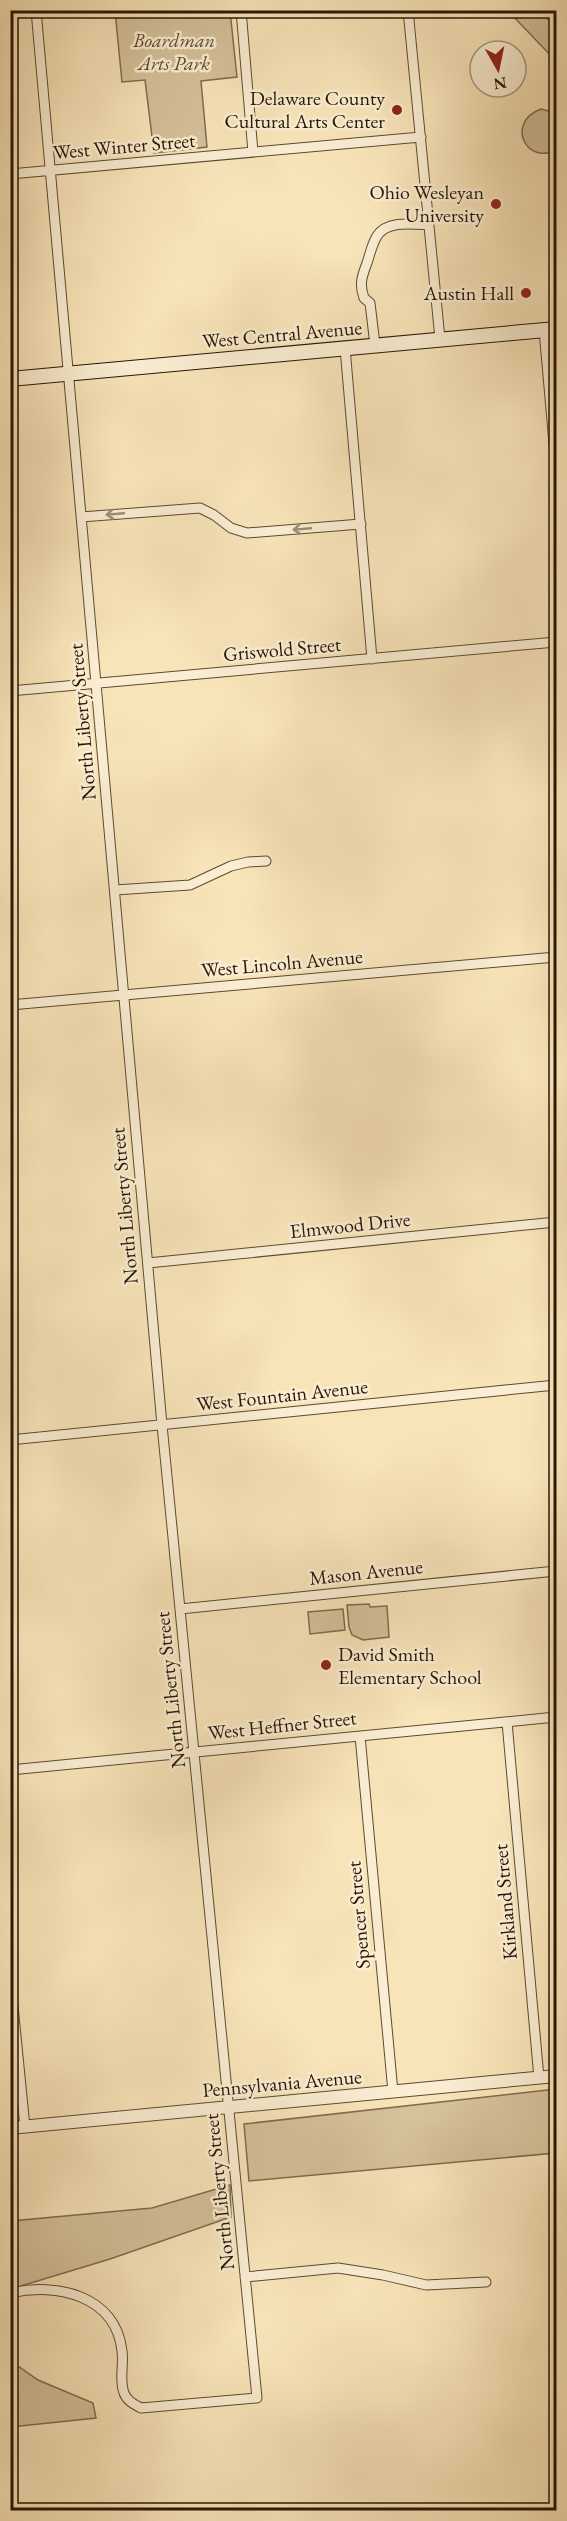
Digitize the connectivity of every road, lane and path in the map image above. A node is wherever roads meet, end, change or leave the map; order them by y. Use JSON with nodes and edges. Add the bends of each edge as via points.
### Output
{"nodes":[{"id":1,"x":36,"y":10,"type":"edge"},
{"id":2,"x":241,"y":10,"type":"edge"},
{"id":3,"x":408,"y":10,"type":"edge"},
{"id":4,"x":457,"y":10,"type":"edge"},
{"id":5,"x":490,"y":10,"type":"edge"},
{"id":6,"x":421,"y":137,"type":"junction"},
{"id":7,"x":253,"y":152,"type":"junction"},
{"id":8,"x":50,"y":170,"type":"junction"},
{"id":9,"x":10,"y":174,"type":"edge"},
{"id":10,"x":429,"y":225,"type":"junction"},
{"id":11,"x":550,"y":330,"type":"edge"},
{"id":12,"x":440,"y":339,"type":"junction"},
{"id":13,"x":375,"y":345,"type":"junction"},
{"id":14,"x":345,"y":348,"type":"junction"},
{"id":15,"x":69,"y":373,"type":"junction"},
{"id":16,"x":10,"y":378,"type":"edge"},
{"id":17,"x":556,"y":465,"type":"edge"},
{"id":18,"x":81,"y":517,"type":"junction"},
{"id":19,"x":360,"y":524,"type":"junction"},
{"id":20,"x":556,"y":642,"type":"edge"},
{"id":21,"x":372,"y":659,"type":"junction"},
{"id":22,"x":96,"y":683,"type":"junction"},
{"id":23,"x":10,"y":691,"type":"edge"},
{"id":24,"x":266,"y":861,"type":"dead end"},
{"id":25,"x":114,"y":890,"type":"junction"},
{"id":26,"x":556,"y":957,"type":"edge"},
{"id":27,"x":124,"y":995,"type":"junction"},
{"id":28,"x":10,"y":1005,"type":"edge"},
{"id":29,"x":556,"y":1222,"type":"edge"},
{"id":30,"x":148,"y":1263,"type":"junction"},
{"id":31,"x":556,"y":1385,"type":"edge"},
{"id":32,"x":162,"y":1425,"type":"junction"},
{"id":33,"x":10,"y":1440,"type":"edge"},
{"id":34,"x":556,"y":1571,"type":"edge"},
{"id":35,"x":180,"y":1609,"type":"junction"},
{"id":36,"x":556,"y":1717,"type":"edge"},
{"id":37,"x":507,"y":1722,"type":"junction"},
{"id":38,"x":360,"y":1736,"type":"junction"},
{"id":39,"x":194,"y":1752,"type":"junction"},
{"id":40,"x":10,"y":1770,"type":"edge"},
{"id":41,"x":10,"y":1976,"type":"edge"},
{"id":42,"x":556,"y":2076,"type":"edge"},
{"id":43,"x":539,"y":2078,"type":"junction"},
{"id":44,"x":393,"y":2092,"type":"junction"},
{"id":45,"x":228,"y":2108,"type":"junction"},
{"id":46,"x":25,"y":2127,"type":"junction"},
{"id":47,"x":10,"y":2128,"type":"edge"},
{"id":48,"x":245,"y":2277,"type":"junction"},
{"id":49,"x":486,"y":2282,"type":"dead end"},
{"id":50,"x":10,"y":2293,"type":"edge"}],
"edges":[{"from":1,"to":8,"type":"street","name":"North Liberty Street"},
{"from":2,"to":7,"type":"street"},
{"from":3,"to":6,"type":"street"},
{"from":4,"to":5,"type":"street"},
{"from":6,"to":7,"type":"street","name":"West Winter Street"},
{"from":6,"to":10,"type":"street"},
{"from":7,"to":8,"type":"street","name":"West Winter Street"},
{"from":8,"to":9,"type":"street","name":"West Winter Street"},
{"from":8,"to":15,"type":"street","name":"North Liberty Street"},
{"from":10,"to":12,"type":"street"},
{"from":10,"to":13,"type":"street","via":[[391,226],[375,239],[360,281],[364,298],[370,303]]},
{"from":11,"to":12,"type":"main road","name":"West Central Avenue"},
{"from":11,"to":17,"type":"street"},
{"from":12,"to":13,"type":"main road","name":"West Central Avenue"},
{"from":13,"to":14,"type":"main road","name":"West Central Avenue"},
{"from":14,"to":15,"type":"main road","name":"West Central Avenue"},
{"from":14,"to":19,"type":"street"},
{"from":15,"to":16,"type":"main road","name":"West Central Avenue"},
{"from":15,"to":18,"type":"street","name":"North Liberty Street"},
{"from":19,"to":18,"type":"street","one_way":true,"via":[[247,533],[231,528],[208,511],[189,507]]},
{"from":18,"to":22,"type":"street","name":"North Liberty Street"},
{"from":19,"to":21,"type":"street"},
{"from":20,"to":21,"type":"street","name":"Griswold Street"},
{"from":21,"to":22,"type":"street","name":"Griswold Street"},
{"from":22,"to":23,"type":"street","name":"Griswold Street"},
{"from":22,"to":25,"type":"street","name":"North Liberty Street"},
{"from":24,"to":25,"type":"street","via":[[231,866],[190,885]]},
{"from":25,"to":27,"type":"street","name":"North Liberty Street"},
{"from":26,"to":27,"type":"street","name":"West Lincoln Avenue"},
{"from":27,"to":28,"type":"street","name":"West Lincoln Avenue"},
{"from":27,"to":30,"type":"street","name":"North Liberty Street"},
{"from":29,"to":30,"type":"street","name":"Elmwood Drive"},
{"from":30,"to":32,"type":"street","name":"North Liberty Street"},
{"from":31,"to":32,"type":"street","name":"West Fountain Avenue"},
{"from":32,"to":33,"type":"street","name":"West Fountain Avenue"},
{"from":32,"to":35,"type":"street","name":"North Liberty Street"},
{"from":34,"to":35,"type":"street","name":"Mason Avenue"},
{"from":35,"to":39,"type":"street","name":"North Liberty Street"},
{"from":36,"to":37,"type":"street","name":"West Heffner Street"},
{"from":37,"to":38,"type":"street","name":"West Heffner Street"},
{"from":37,"to":43,"type":"street","name":"Kirkland Street"},
{"from":38,"to":39,"type":"street","name":"West Heffner Street"},
{"from":38,"to":44,"type":"street","name":"Spencer Street"},
{"from":39,"to":40,"type":"street","name":"West Heffner Street"},
{"from":39,"to":45,"type":"street","name":"North Liberty Street"},
{"from":41,"to":46,"type":"street"},
{"from":42,"to":43,"type":"street","name":"Pennsylvania Avenue"},
{"from":43,"to":44,"type":"street","name":"Pennsylvania Avenue"},
{"from":44,"to":45,"type":"street","name":"Pennsylvania Avenue"},
{"from":45,"to":46,"type":"street","name":"Pennsylvania Avenue"},
{"from":45,"to":48,"type":"street","name":"North Liberty Street"},
{"from":46,"to":47,"type":"street","name":"Pennsylvania Avenue"},
{"from":48,"to":49,"type":"street","via":[[338,2268],[426,2285]]},
{"from":48,"to":50,"type":"street","name":"North Liberty Street","via":[[257,2398],[141,2408],[123,2391],[120,2338],[101,2308],[66,2291],[34,2289]]}]}
